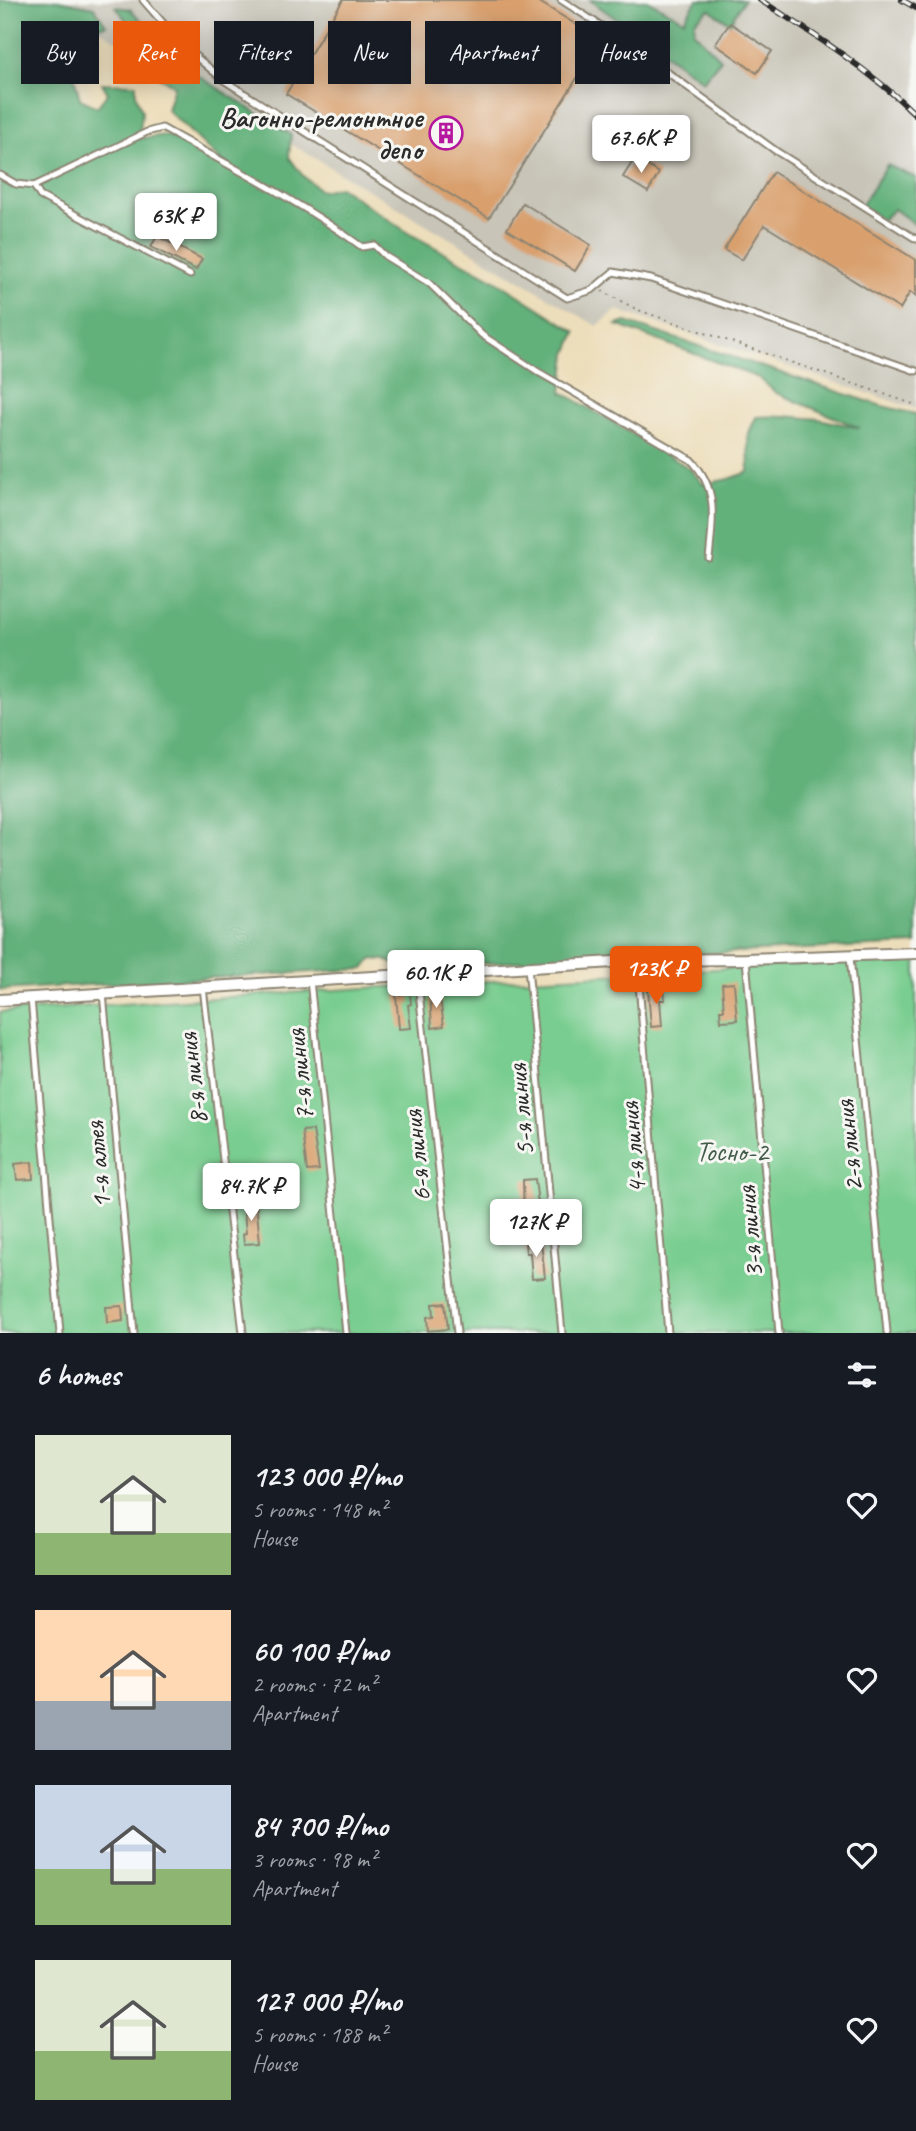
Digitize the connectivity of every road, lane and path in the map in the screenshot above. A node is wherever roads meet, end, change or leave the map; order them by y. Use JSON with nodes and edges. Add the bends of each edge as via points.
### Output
{"nodes":[{"id":1,"x":143,"y":0,"type":"edge"},
{"id":2,"x":561,"y":0,"type":"edge"},
{"id":3,"x":0,"y":175,"type":"edge"},
{"id":4,"x":34,"y":186,"type":"junction"},
{"id":5,"x":916,"y":239,"type":"edge"},
{"id":6,"x":190,"y":275,"type":"dead end"},
{"id":7,"x":595,"y":287,"type":"junction"},
{"id":8,"x":916,"y":371,"type":"edge"},
{"id":9,"x":916,"y":405,"type":"edge"},
{"id":10,"x":709,"y":558,"type":"dead end"},
{"id":11,"x":916,"y":953,"type":"edge"},
{"id":12,"x":850,"y":957,"type":"junction"},
{"id":13,"x":746,"y":959,"type":"junction"},
{"id":14,"x":637,"y":960,"type":"junction"},
{"id":15,"x":528,"y":967,"type":"junction"},
{"id":16,"x":417,"y":974,"type":"junction"},
{"id":17,"x":310,"y":980,"type":"junction"},
{"id":18,"x":203,"y":987,"type":"junction"},
{"id":19,"x":103,"y":993,"type":"junction"},
{"id":20,"x":32,"y":998,"type":"junction"},
{"id":21,"x":0,"y":1000,"type":"edge"},
{"id":22,"x":887,"y":1332,"type":"edge"},
{"id":23,"x":60,"y":1333,"type":"edge"},
{"id":24,"x":134,"y":1333,"type":"edge"},
{"id":25,"x":243,"y":1333,"type":"edge"},
{"id":26,"x":346,"y":1333,"type":"edge"},
{"id":27,"x":457,"y":1333,"type":"edge"},
{"id":28,"x":562,"y":1333,"type":"edge"},
{"id":29,"x":668,"y":1333,"type":"edge"},
{"id":30,"x":779,"y":1333,"type":"edge"}],
"edges":[{"from":1,"to":7,"type":"lane","via":[[183,46],[272,111],[567,298]]},
{"from":2,"to":5,"type":"lane","via":[[776,151]]},
{"from":3,"to":4,"type":"lane","via":[[16,184]]},
{"from":4,"to":6,"type":"lane","via":[[40,196]]},
{"from":4,"to":10,"type":"lane","via":[[162,128],[283,195],[362,247],[374,245],[429,283],[482,335],[691,460],[704,474],[711,496]]},
{"from":7,"to":8,"type":"lane","via":[[613,272],[651,279]]},
{"from":7,"to":9,"type":"path","via":[[638,310]]},
{"from":11,"to":12,"type":"street"},
{"from":12,"to":13,"type":"street"},
{"from":12,"to":22,"type":"lane","name":"2-я линия"},
{"from":13,"to":14,"type":"street"},
{"from":13,"to":30,"type":"lane","name":"3-я линия"},
{"from":14,"to":15,"type":"street"},
{"from":14,"to":29,"type":"lane","name":"4-я линия"},
{"from":15,"to":16,"type":"street"},
{"from":15,"to":28,"type":"lane","name":"5-я линия"},
{"from":16,"to":17,"type":"street"},
{"from":16,"to":27,"type":"lane","name":"6-я линия"},
{"from":17,"to":18,"type":"street"},
{"from":17,"to":26,"type":"lane","name":"7-я линия"},
{"from":18,"to":19,"type":"street"},
{"from":18,"to":25,"type":"lane","name":"8-я линия"},
{"from":19,"to":20,"type":"street"},
{"from":19,"to":24,"type":"lane","name":"1-я аллея"},
{"from":20,"to":21,"type":"street"},
{"from":20,"to":23,"type":"lane"}]}
